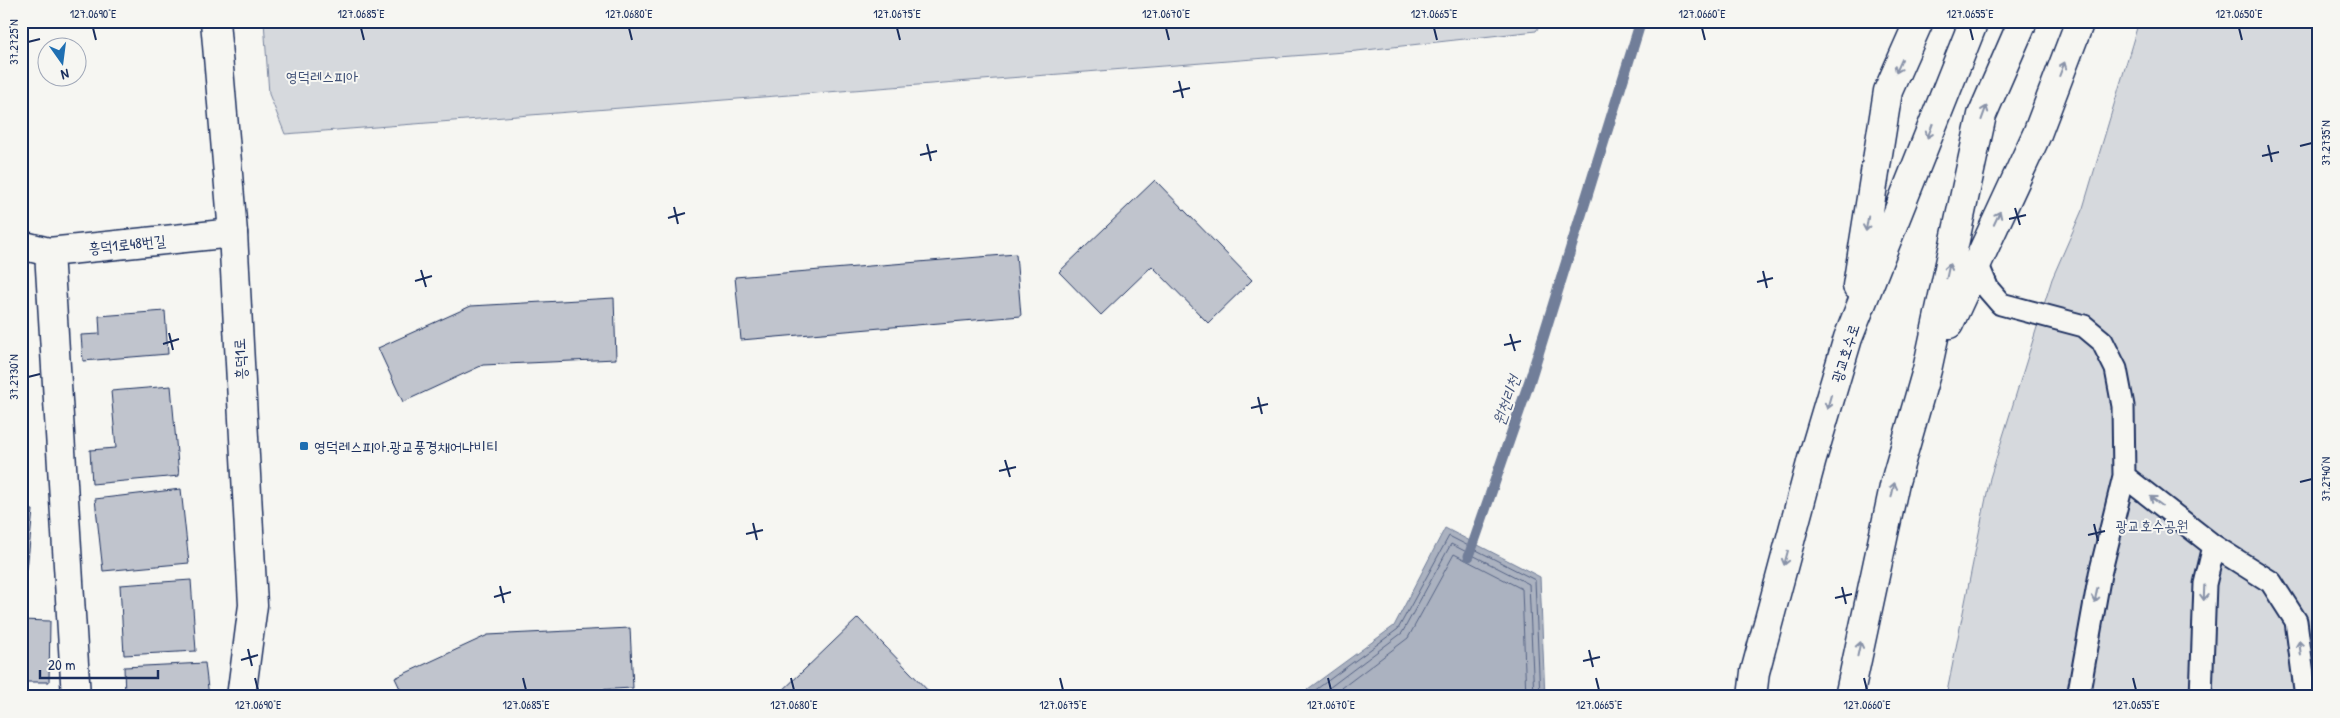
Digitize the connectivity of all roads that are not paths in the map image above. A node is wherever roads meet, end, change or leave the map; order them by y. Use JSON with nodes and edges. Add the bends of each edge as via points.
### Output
{"nodes":[{"id":1,"x":215,"y":21,"type":"edge"},
{"id":2,"x":1919,"y":21,"type":"edge"},
{"id":3,"x":1974,"y":21,"type":"edge"},
{"id":4,"x":2023,"y":21,"type":"edge"},
{"id":5,"x":2080,"y":21,"type":"edge"},
{"id":6,"x":233,"y":233,"type":"junction"},
{"id":7,"x":21,"y":245,"type":"edge"},
{"id":8,"x":49,"y":252,"type":"junction"},
{"id":9,"x":1977,"y":262,"type":"junction"},
{"id":10,"x":1848,"y":338,"type":"junction"},
{"id":11,"x":1927,"y":370,"type":"junction"},
{"id":12,"x":2124,"y":476,"type":"junction"},
{"id":13,"x":2214,"y":546,"type":"junction"},
{"id":14,"x":76,"y":697,"type":"edge"},
{"id":15,"x":241,"y":697,"type":"edge"},
{"id":16,"x":1752,"y":697,"type":"edge"},
{"id":17,"x":1849,"y":697,"type":"edge"},
{"id":18,"x":2078,"y":697,"type":"edge"},
{"id":19,"x":2202,"y":697,"type":"edge"},
{"id":20,"x":2306,"y":697,"type":"edge"}],
"edges":[{"from":1,"to":6,"type":"main road","name":"흥덕1로"},
{"from":2,"to":10,"type":"main road","one_way":true,"via":[[1888,90]]},
{"from":3,"to":10,"type":"main road","name":"광교호수로","one_way":true},
{"from":11,"to":4,"type":"main road","one_way":true,"via":[[1982,115]]},
{"from":9,"to":5,"type":"main road","one_way":true,"via":[[2037,134]]},
{"from":6,"to":8,"type":"main road","name":"흥덕1로48번길"},
{"from":6,"to":15,"type":"main road","name":"흥덕1로","via":[[253,605]]},
{"from":7,"to":8,"type":"main road","name":"흥덕1로48번길"},
{"from":8,"to":14,"type":"main road"},
{"from":9,"to":11,"type":"main road"},
{"from":9,"to":12,"type":"lane","via":[[1988,288],[2001,304],[2084,326],[2102,341],[2116,369],[2121,397]]},
{"from":10,"to":16,"type":"main road","name":"광교호수로","one_way":true,"via":[[1755,672]]},
{"from":17,"to":11,"type":"main road","one_way":true,"via":[[1895,482]]},
{"from":13,"to":12,"type":"lane","one_way":true},
{"from":12,"to":18,"type":"lane","one_way":true,"via":[[2100,574]]},
{"from":13,"to":19,"type":"lane","one_way":true,"via":[[2205,584]]},
{"from":20,"to":13,"type":"lane","one_way":true,"via":[[2296,620],[2271,582]]}]}
